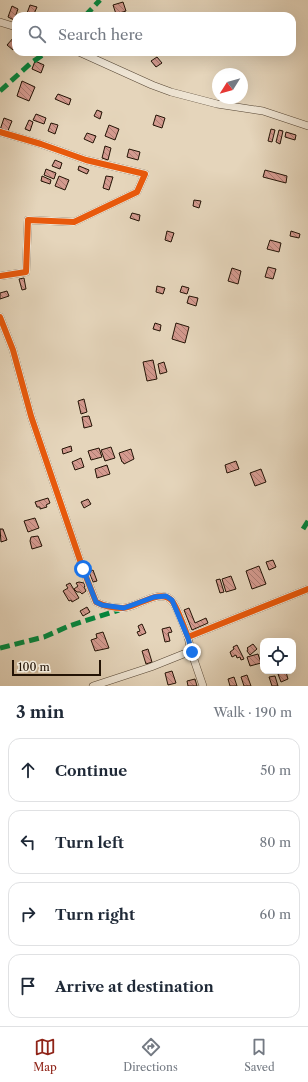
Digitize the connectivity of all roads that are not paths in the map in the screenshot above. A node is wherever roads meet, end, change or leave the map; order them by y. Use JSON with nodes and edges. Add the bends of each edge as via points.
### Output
{"nodes":[{"id":1,"x":0,"y":22,"type":"edge"},
{"id":2,"x":12,"y":26,"type":"edge"},
{"id":3,"x":88,"y":56,"type":"edge"},
{"id":4,"x":308,"y":126,"type":"edge"},
{"id":5,"x":0,"y":132,"type":"edge"},
{"id":6,"x":0,"y":276,"type":"edge"},
{"id":7,"x":0,"y":317,"type":"edge"},
{"id":8,"x":308,"y":589,"type":"edge"},
{"id":9,"x":188,"y":638,"type":"junction"},
{"id":10,"x":192,"y":652,"type":"junction"},
{"id":11,"x":93,"y":686,"type":"edge"},
{"id":12,"x":203,"y":686,"type":"edge"}],
"edges":[{"from":1,"to":2,"type":"street"},
{"from":3,"to":4,"type":"street","via":[[152,86],[217,104],[263,111]]},
{"from":5,"to":6,"type":"street","via":[[86,160],[145,174],[137,192],[74,222],[28,220],[26,272]]},
{"from":7,"to":9,"type":"street","via":[[13,350],[31,416],[96,602],[124,608],[154,597],[166,596],[172,600]]},
{"from":8,"to":9,"type":"street"},
{"from":9,"to":10,"type":"street"},
{"from":10,"to":11,"type":"street"},
{"from":10,"to":12,"type":"street"}]}
